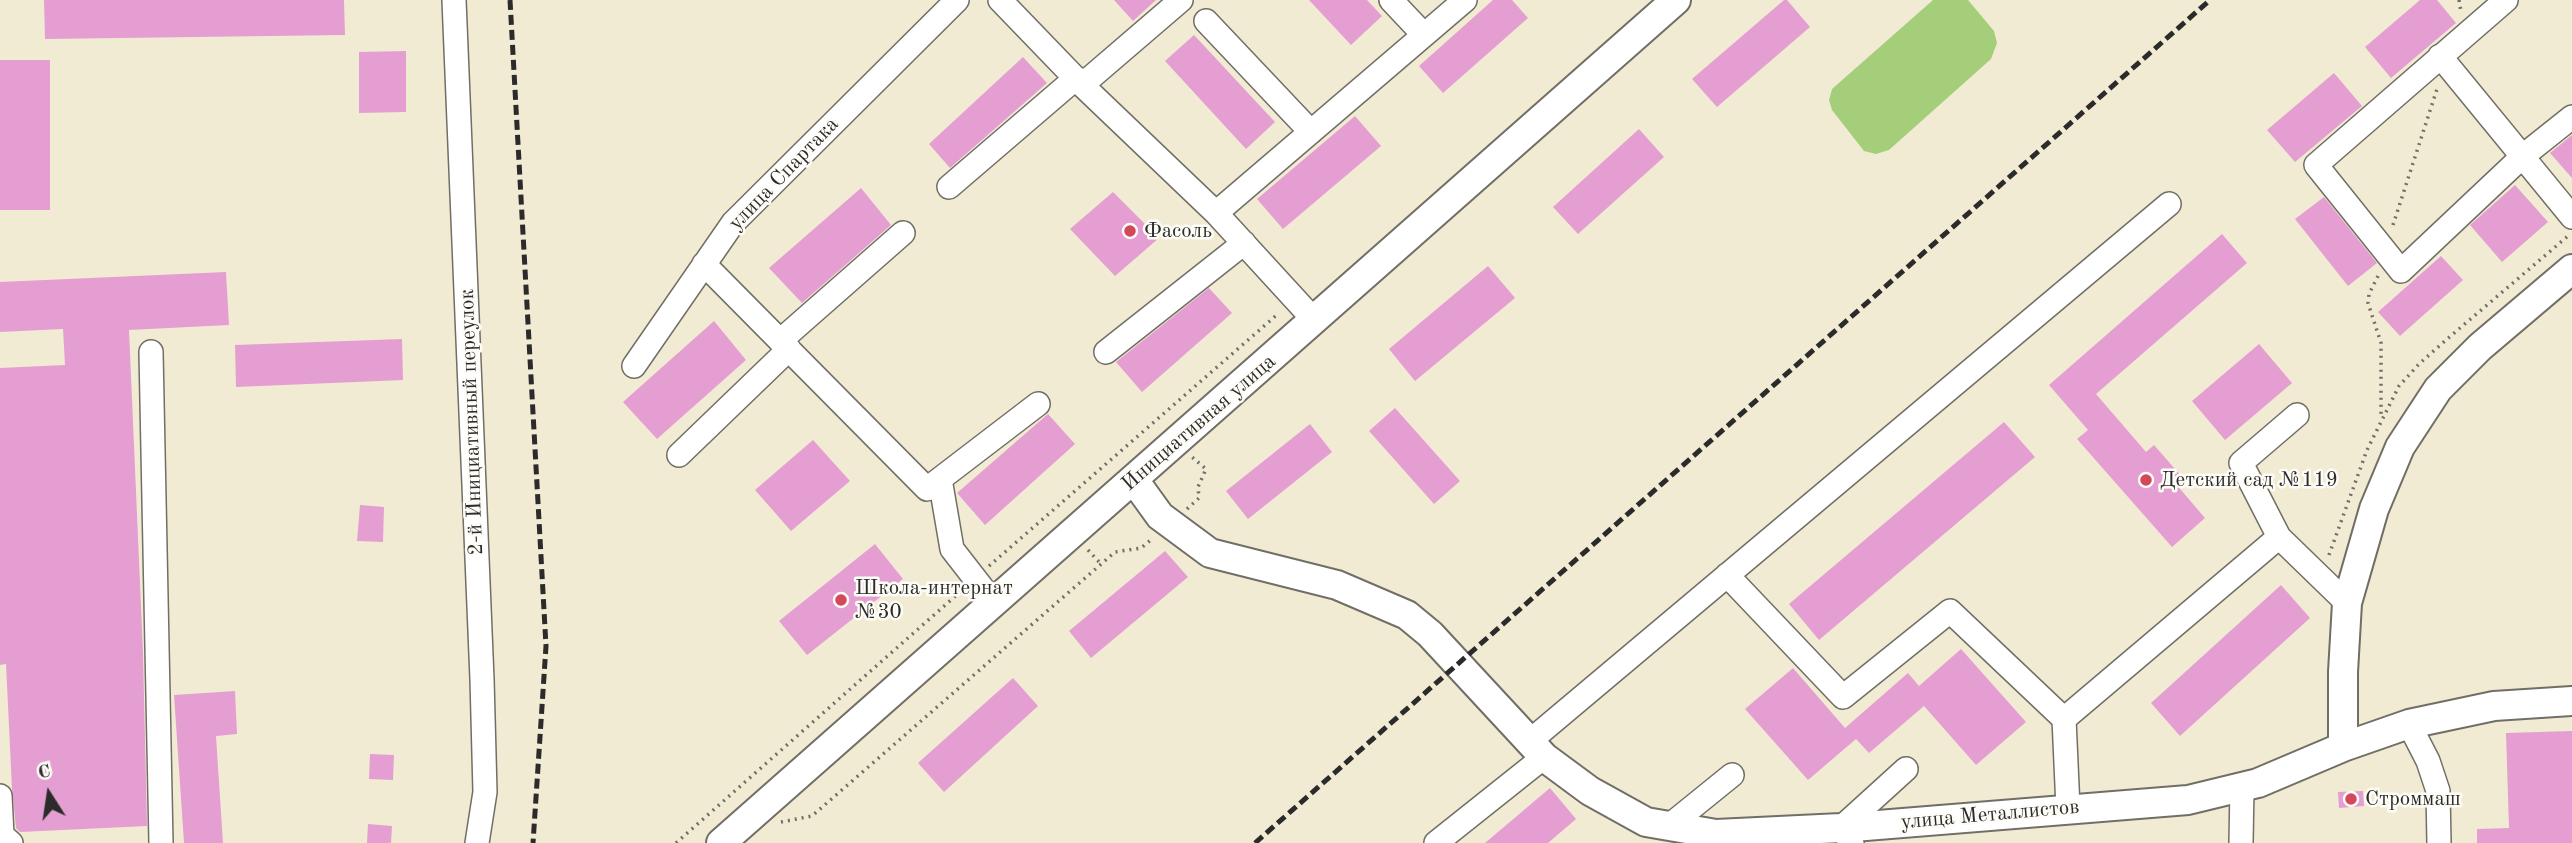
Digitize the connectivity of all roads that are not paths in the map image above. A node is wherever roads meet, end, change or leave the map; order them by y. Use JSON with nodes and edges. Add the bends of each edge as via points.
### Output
{"nodes":[{"id":1,"x":454,"y":0,"type":"edge"},
{"id":2,"x":957,"y":0,"type":"edge"},
{"id":3,"x":1000,"y":0,"type":"edge"},
{"id":4,"x":1181,"y":0,"type":"edge"},
{"id":5,"x":1391,"y":0,"type":"edge"},
{"id":6,"x":1465,"y":0,"type":"edge"},
{"id":7,"x":1676,"y":0,"type":"edge"},
{"id":8,"x":2506,"y":0,"type":"edge"},
{"id":9,"x":1206,"y":22,"type":"dead end"},
{"id":10,"x":1424,"y":35,"type":"junction"},
{"id":11,"x":2440,"y":56,"type":"junction"},
{"id":12,"x":1079,"y":81,"type":"junction"},
{"id":13,"x":2572,"y":117,"type":"edge"},
{"id":14,"x":1311,"y":132,"type":"junction"},
{"id":15,"x":2523,"y":156,"type":"junction"},
{"id":16,"x":949,"y":187,"type":"dead end"},
{"id":17,"x":2169,"y":204,"type":"dead end"},
{"id":18,"x":1216,"y":213,"type":"junction"},
{"id":19,"x":2572,"y":217,"type":"edge"},
{"id":20,"x":903,"y":233,"type":"dead end"},
{"id":21,"x":1244,"y":243,"type":"junction"},
{"id":22,"x":704,"y":264,"type":"junction"},
{"id":23,"x":2572,"y":269,"type":"edge"},
{"id":24,"x":1315,"y":321,"type":"junction"},
{"id":25,"x":784,"y":345,"type":"junction"},
{"id":26,"x":151,"y":352,"type":"dead end"},
{"id":27,"x":1106,"y":352,"type":"dead end"},
{"id":28,"x":634,"y":366,"type":"dead end"},
{"id":29,"x":1038,"y":404,"type":"dead end"},
{"id":30,"x":2297,"y":415,"type":"dead end"},
{"id":31,"x":679,"y":455,"type":"dead end"},
{"id":32,"x":940,"y":479,"type":"junction"},
{"id":33,"x":1134,"y":480,"type":"junction"},
{"id":34,"x":2279,"y":537,"type":"junction"},
{"id":35,"x":1727,"y":575,"type":"junction"},
{"id":36,"x":994,"y":603,"type":"junction"},
{"id":37,"x":2347,"y":603,"type":"junction"},
{"id":38,"x":2572,"y":701,"type":"edge"},
{"id":39,"x":2064,"y":719,"type":"junction"},
{"id":40,"x":2409,"y":724,"type":"junction"},
{"id":41,"x":2343,"y":747,"type":"junction"},
{"id":42,"x":1537,"y":749,"type":"junction"},
{"id":43,"x":1906,"y":769,"type":"dead end"},
{"id":44,"x":1732,"y":775,"type":"dead end"},
{"id":45,"x":2242,"y":787,"type":"junction"},
{"id":46,"x":0,"y":796,"type":"edge"},
{"id":47,"x":2068,"y":808,"type":"junction"},
{"id":48,"x":1669,"y":826,"type":"junction"},
{"id":49,"x":1846,"y":835,"type":"edge"},
{"id":50,"x":1724,"y":838,"type":"edge"},
{"id":51,"x":735,"y":839,"type":"edge"},
{"id":52,"x":11,"y":843,"type":"edge"},
{"id":53,"x":161,"y":843,"type":"edge"},
{"id":54,"x":477,"y":843,"type":"edge"},
{"id":55,"x":1436,"y":843,"type":"edge"},
{"id":56,"x":2241,"y":843,"type":"edge"},
{"id":57,"x":2439,"y":843,"type":"edge"}],
"edges":[{"from":1,"to":54,"type":"street","name":"2-й Инициативный переулок","via":[[483,704],[485,792]]},
{"from":2,"to":22,"type":"street","name":"улица Спартака","via":[[733,223]]},
{"from":3,"to":12,"type":"street"},
{"from":4,"to":12,"type":"street"},
{"from":5,"to":10,"type":"street"},
{"from":6,"to":10,"type":"street"},
{"from":7,"to":24,"type":"main road","name":"Инициативная улица"},
{"from":8,"to":11,"type":"street"},
{"from":9,"to":14,"type":"street"},
{"from":10,"to":14,"type":"street"},
{"from":11,"to":15,"type":"street"},
{"from":11,"to":15,"type":"street","via":[[2316,165],[2401,271]]},
{"from":12,"to":16,"type":"street"},
{"from":12,"to":18,"type":"street"},
{"from":13,"to":15,"type":"street"},
{"from":14,"to":18,"type":"street"},
{"from":15,"to":19,"type":"street"},
{"from":17,"to":35,"type":"street"},
{"from":18,"to":21,"type":"street"},
{"from":20,"to":25,"type":"street"},
{"from":21,"to":24,"type":"street"},
{"from":21,"to":27,"type":"street"},
{"from":22,"to":25,"type":"street"},
{"from":22,"to":28,"type":"street","name":"улица Спартака"},
{"from":23,"to":37,"type":"main road","via":[[2438,388],[2400,447],[2374,509]]},
{"from":24,"to":33,"type":"main road","name":"Инициативная улица"},
{"from":25,"to":31,"type":"street"},
{"from":25,"to":32,"type":"street","via":[[927,489]]},
{"from":26,"to":53,"type":"street"},
{"from":29,"to":32,"type":"street"},
{"from":30,"to":34,"type":"street","via":[[2241,463]]},
{"from":32,"to":36,"type":"street","via":[[952,549]]},
{"from":33,"to":36,"type":"main road","name":"Инициативная улица"},
{"from":33,"to":42,"type":"main road","name":"улица Металлистов","via":[[1160,516],[1210,553],[1337,585],[1407,615]]},
{"from":34,"to":37,"type":"street"},
{"from":34,"to":39,"type":"street"},
{"from":35,"to":39,"type":"street","via":[[1843,697],[1950,611]]},
{"from":35,"to":42,"type":"street"},
{"from":36,"to":51,"type":"main road","name":"Инициативная улица","via":[[765,804]]},
{"from":37,"to":41,"type":"main road"},
{"from":38,"to":40,"type":"main road","name":"улица Металлистов","via":[[2494,706]]},
{"from":39,"to":47,"type":"street"},
{"from":40,"to":41,"type":"main road","name":"улица Металлистов"},
{"from":40,"to":57,"type":"street","via":[[2438,791]]},
{"from":41,"to":45,"type":"main road","name":"улица Металлистов"},
{"from":42,"to":48,"type":"main road","name":"улица Металлистов","via":[[1590,791],[1646,822]]},
{"from":42,"to":55,"type":"street"},
{"from":43,"to":49,"type":"street"},
{"from":44,"to":48,"type":"street"},
{"from":45,"to":47,"type":"main road","name":"улица Металлистов","via":[[2188,800]]},
{"from":45,"to":56,"type":"street"},
{"from":46,"to":52,"type":"street","via":[[2,835]]},
{"from":47,"to":49,"type":"main road","name":"улица Металлистов"},
{"from":48,"to":50,"type":"main road","name":"улица Металлистов"},
{"from":49,"to":50,"type":"main road","name":"улица Металлистов"}]}
